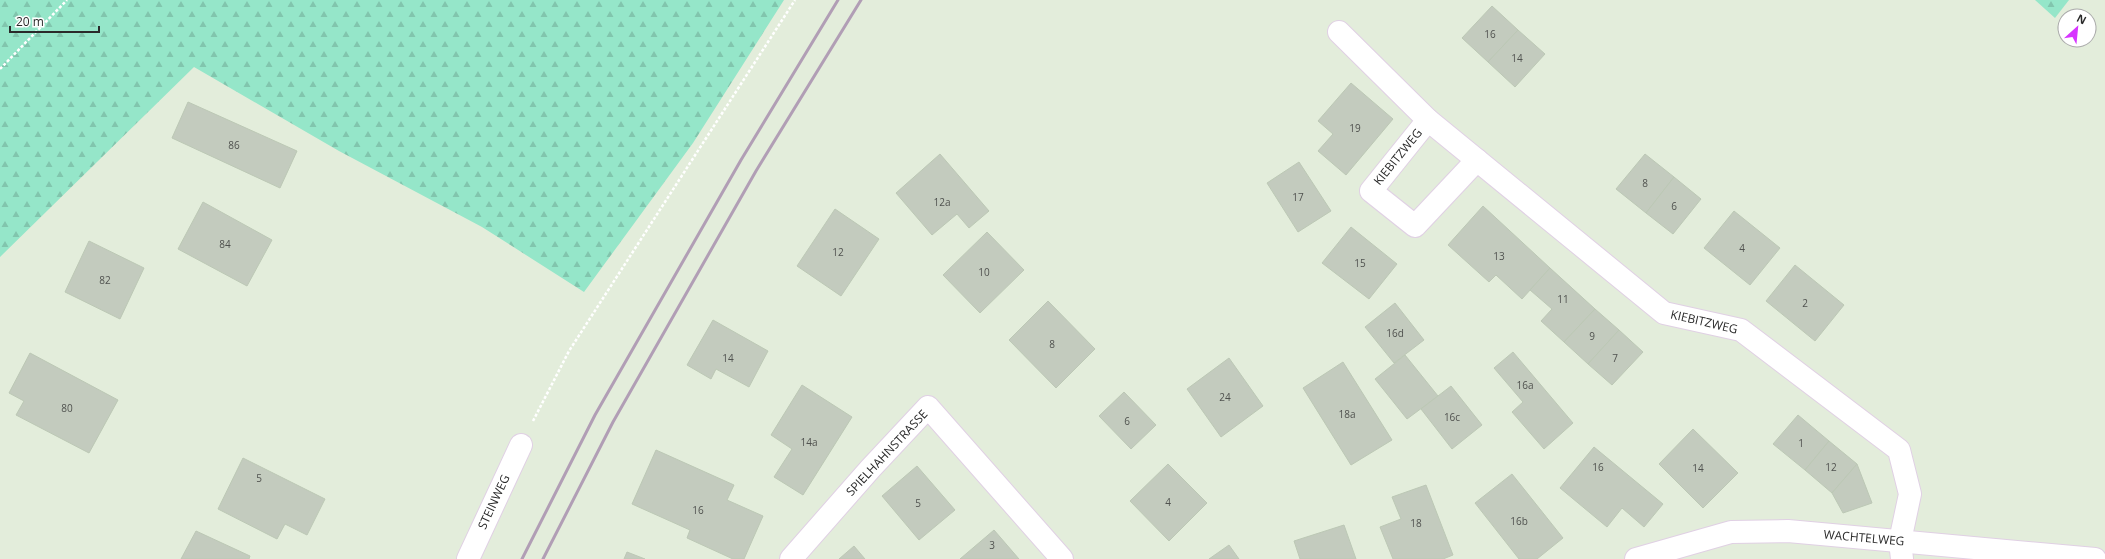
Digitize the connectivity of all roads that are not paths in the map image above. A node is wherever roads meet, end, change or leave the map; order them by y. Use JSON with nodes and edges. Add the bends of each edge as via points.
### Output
{"nodes":[{"id":1,"x":1339,"y":32,"type":"dead end"},
{"id":2,"x":1428,"y":120,"type":"junction"},
{"id":3,"x":1478,"y":160,"type":"junction"},
{"id":4,"x":520,"y":445,"type":"road end"},
{"id":5,"x":1901,"y":550,"type":"edge"},
{"id":6,"x":468,"y":559,"type":"edge"},
{"id":7,"x":791,"y":559,"type":"edge"},
{"id":8,"x":1062,"y":559,"type":"edge"},
{"id":9,"x":1636,"y":559,"type":"edge"},
{"id":10,"x":2095,"y":559,"type":"edge"}],
"edges":[{"from":1,"to":2,"type":"street","name":"KIEBITZWEG"},
{"from":2,"to":3,"type":"street","name":"KIEBITZWEG"},
{"from":2,"to":3,"type":"street","name":"KIEBITZWEG","via":[[1371,191],[1415,226]]},
{"from":3,"to":5,"type":"street","name":"KIEBITZWEG","via":[[1664,313],[1741,330],[1899,450],[1910,494]]},
{"from":4,"to":6,"type":"street","name":"STEINWEG"},
{"from":5,"to":9,"type":"street","name":"WACHTELWEG","via":[[1788,531],[1731,532]]},
{"from":5,"to":10,"type":"street","name":"WACHTELWEG"},
{"from":7,"to":8,"type":"street","name":"SPIELHAHNSTRASSE","via":[[928,407]]}]}
